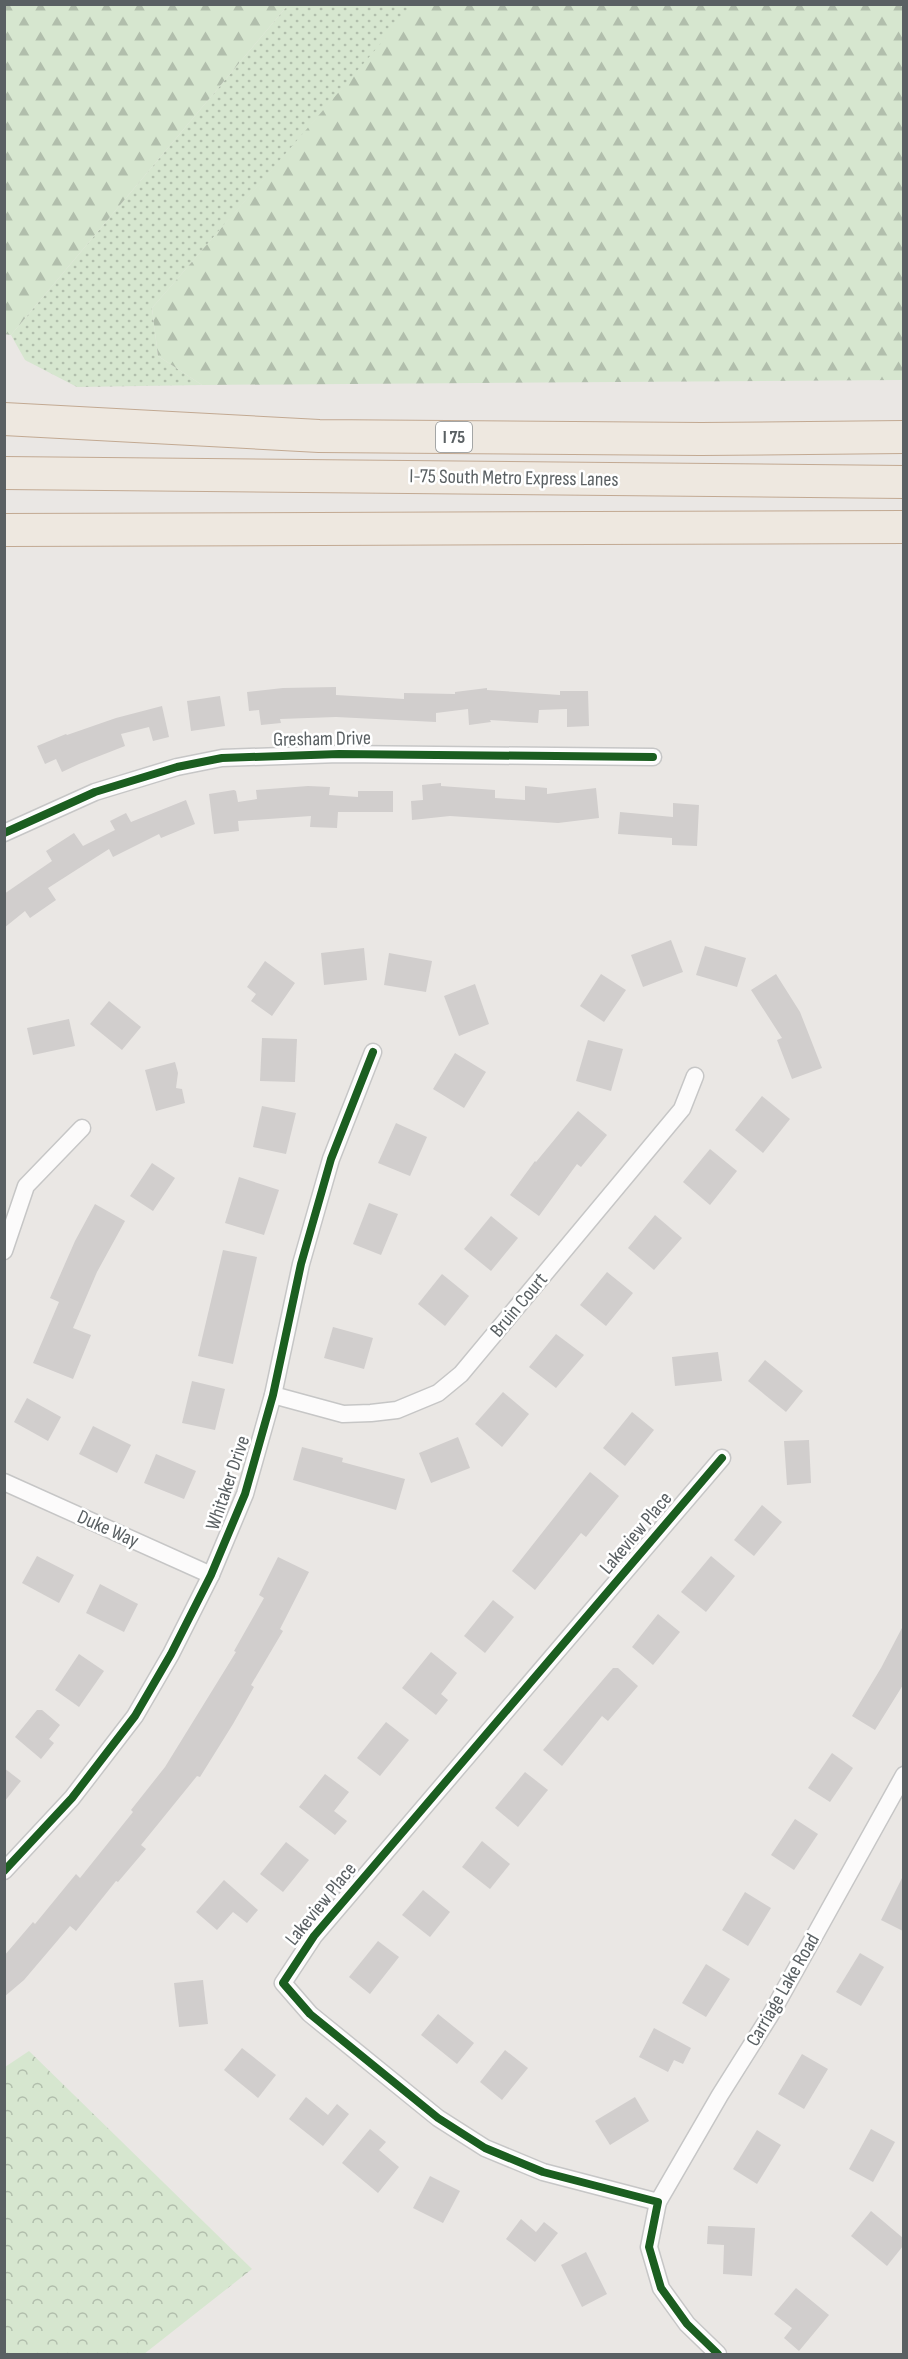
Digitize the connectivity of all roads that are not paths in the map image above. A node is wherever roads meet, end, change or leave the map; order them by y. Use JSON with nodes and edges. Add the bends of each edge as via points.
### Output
{"nodes":[{"id":1,"x":4,"y":419,"type":"edge"},
{"id":2,"x":903,"y":437,"type":"edge"},
{"id":3,"x":4,"y":462,"type":"edge"},
{"id":4,"x":124,"y":472,"type":"junction"},
{"id":5,"x":4,"y":473,"type":"edge"},
{"id":6,"x":903,"y":482,"type":"edge"},
{"id":7,"x":903,"y":527,"type":"edge"},
{"id":8,"x":4,"y":531,"type":"edge"},
{"id":9,"x":653,"y":757,"type":"dead end"},
{"id":10,"x":4,"y":833,"type":"edge"},
{"id":11,"x":373,"y":1052,"type":"dead end"},
{"id":12,"x":694,"y":1076,"type":"dead end"},
{"id":13,"x":82,"y":1128,"type":"dead end"},
{"id":14,"x":4,"y":1251,"type":"edge"},
{"id":15,"x":273,"y":1395,"type":"junction"},
{"id":16,"x":722,"y":1458,"type":"dead end"},
{"id":17,"x":4,"y":1482,"type":"edge"},
{"id":18,"x":211,"y":1575,"type":"junction"},
{"id":19,"x":903,"y":1775,"type":"edge"},
{"id":20,"x":4,"y":1871,"type":"edge"},
{"id":21,"x":658,"y":2202,"type":"junction"},
{"id":22,"x":718,"y":2355,"type":"edge"}],
"edges":[{"from":1,"to":2,"type":"highway","number":"I 75","via":[[319,436]]},
{"from":3,"to":4,"type":"highway","name":"I-75 South Metro Express Lanes"},
{"from":4,"to":5,"type":"highway","name":"I-75 South Metro Express Lanes"},
{"from":4,"to":6,"type":"highway","name":"I-75 South Metro Express Lanes"},
{"from":7,"to":8,"type":"highway"},
{"from":9,"to":10,"type":"street","name":"Gresham Drive","via":[[339,754],[222,758],[95,792]]},
{"from":11,"to":15,"type":"street","name":"Whitaker Drive","via":[[328,1169],[301,1264]]},
{"from":12,"to":15,"type":"street","name":"Bruin Court","via":[[682,1109],[461,1374],[438,1393],[397,1410],[343,1414]]},
{"from":13,"to":14,"type":"street","via":[[26,1186]]},
{"from":15,"to":18,"type":"street","name":"Whitaker Drive","via":[[245,1494]]},
{"from":16,"to":21,"type":"street","name":"Lakeview Place","via":[[314,1936],[283,1983],[310,2014],[438,2118],[485,2148],[543,2172]]},
{"from":17,"to":18,"type":"street","name":"Duke Way"},
{"from":18,"to":20,"type":"street","name":"Whitaker Drive","via":[[135,1716],[72,1798]]},
{"from":19,"to":21,"type":"street","name":"Carriage Lake Road","via":[[771,2014]]},
{"from":21,"to":22,"type":"street","via":[[650,2247],[661,2288],[687,2324]]}]}
